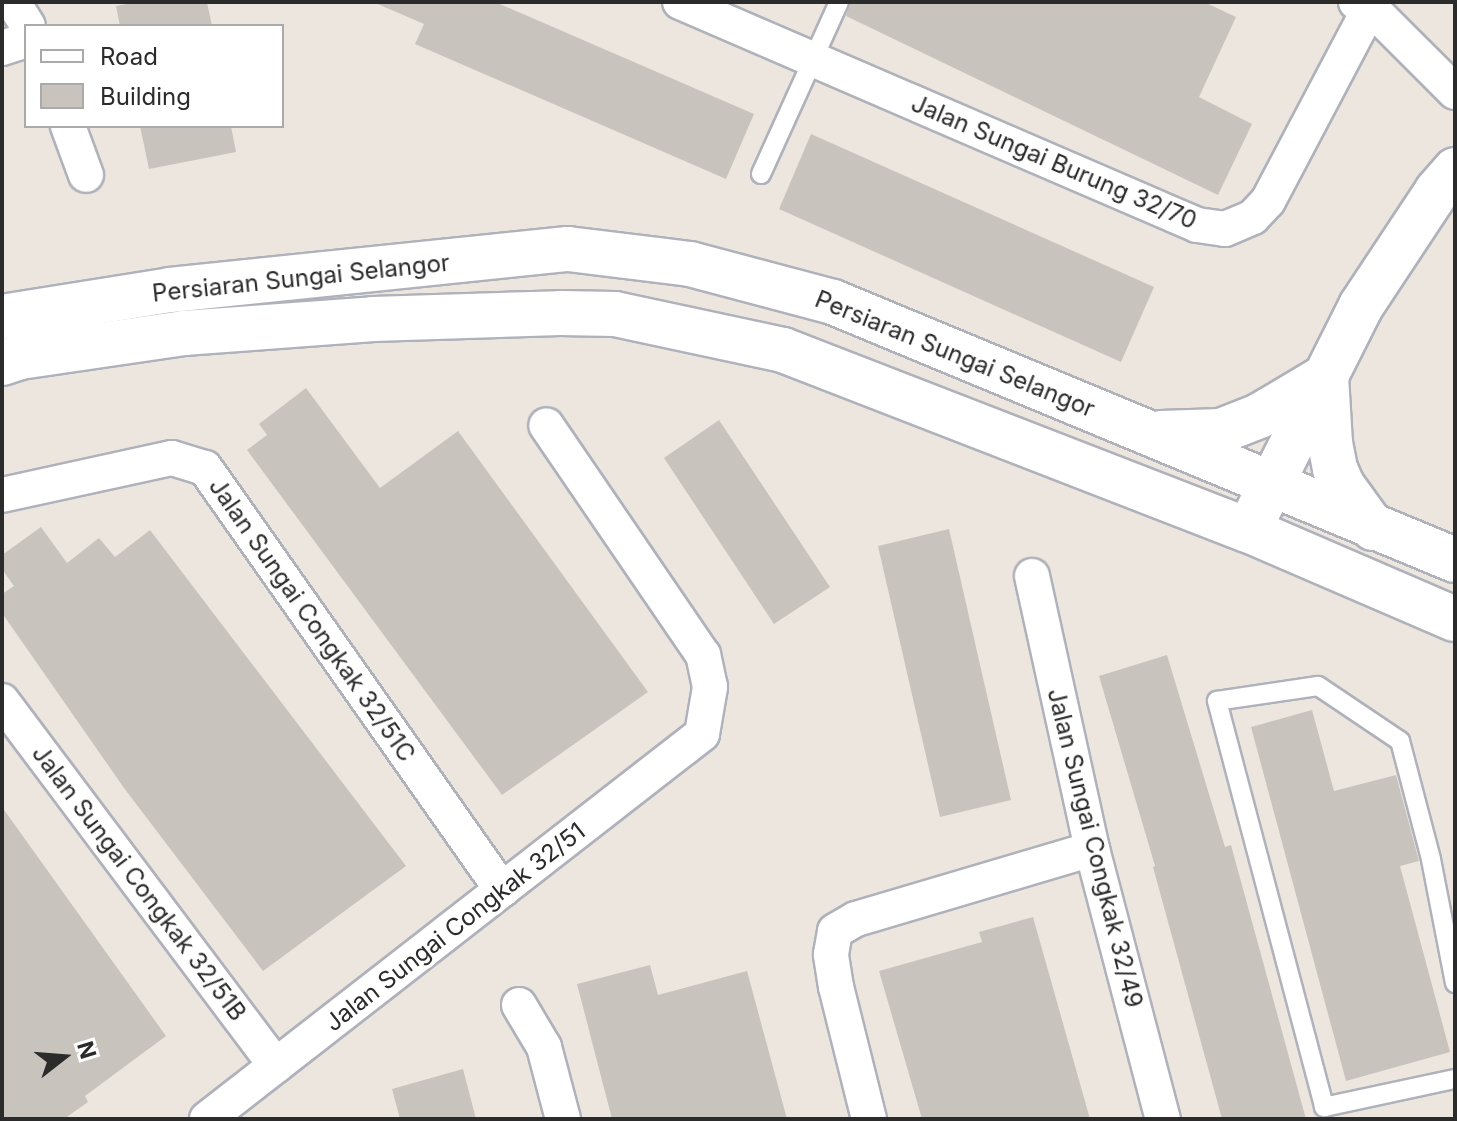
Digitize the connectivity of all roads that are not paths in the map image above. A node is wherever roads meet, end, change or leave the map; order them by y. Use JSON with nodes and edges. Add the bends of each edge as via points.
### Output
{"nodes":[{"id":1,"x":13,"y":2,"type":"edge"},
{"id":2,"x":680,"y":2,"type":"edge"},
{"id":3,"x":839,"y":2,"type":"edge"},
{"id":4,"x":1367,"y":4,"type":"edge"},
{"id":5,"x":27,"y":24,"type":"edge"},
{"id":6,"x":24,"y":41,"type":"edge"},
{"id":7,"x":2,"y":48,"type":"edge"},
{"id":8,"x":814,"y":61,"type":"junction"},
{"id":9,"x":1455,"y":92,"type":"edge"},
{"id":10,"x":69,"y":128,"type":"edge"},
{"id":11,"x":1455,"y":170,"type":"edge"},
{"id":12,"x":761,"y":174,"type":"dead end"},
{"id":13,"x":86,"y":175,"type":"dead end"},
{"id":14,"x":2,"y":317,"type":"edge"},
{"id":15,"x":2,"y":363,"type":"edge"},
{"id":16,"x":1326,"y":376,"type":"junction"},
{"id":17,"x":546,"y":425,"type":"dead end"},
{"id":18,"x":1151,"y":432,"type":"junction"},
{"id":19,"x":1271,"y":486,"type":"junction"},
{"id":20,"x":2,"y":495,"type":"edge"},
{"id":21,"x":1373,"y":528,"type":"junction"},
{"id":22,"x":1248,"y":530,"type":"junction"},
{"id":23,"x":1455,"y":560,"type":"edge"},
{"id":24,"x":1032,"y":576,"type":"dead end"},
{"id":25,"x":1455,"y":619,"type":"edge"},
{"id":26,"x":2,"y":701,"type":"edge"},
{"id":27,"x":1092,"y":849,"type":"junction"},
{"id":28,"x":502,"y":890,"type":"junction"},
{"id":29,"x":1455,"y":983,"type":"edge"},
{"id":30,"x":519,"y":1005,"type":"dead end"},
{"id":31,"x":276,"y":1066,"type":"junction"},
{"id":32,"x":1455,"y":1079,"type":"edge"},
{"id":33,"x":207,"y":1119,"type":"edge"},
{"id":34,"x":563,"y":1119,"type":"edge"},
{"id":35,"x":869,"y":1119,"type":"edge"},
{"id":36,"x":1163,"y":1119,"type":"edge"}],
"edges":[{"from":1,"to":5,"type":"street"},
{"from":2,"to":8,"type":"street","name":"Jalan Sungai Burung 32/70"},
{"from":3,"to":8,"type":"lane"},
{"from":4,"to":8,"type":"street","name":"Jalan Sungai Burung 32/70","via":[[1268,201],[1253,217],[1225,229],[1197,225]]},
{"from":4,"to":9,"type":"street"},
{"from":6,"to":7,"type":"street"},
{"from":8,"to":12,"type":"lane"},
{"from":10,"to":13,"type":"street"},
{"from":11,"to":16,"type":"main road","via":[[1361,306]]},
{"from":14,"to":18,"type":"main road","name":"Persiaran Sungai Selangor","via":[[170,290],[568,249],[631,254],[833,302]]},
{"from":15,"to":22,"type":"main road","name":"Persiaran Sungai Selangor","via":[[184,333],[373,319],[615,314],[783,350]]},
{"from":16,"to":18,"type":"main road","via":[[1259,416],[1221,431]]},
{"from":16,"to":19,"type":"main road"},
{"from":16,"to":21,"type":"main road","via":[[1335,469]]},
{"from":17,"to":28,"type":"street","name":"Jalan Sungai Congkak 32/51","via":[[703,655],[710,687],[702,734]]},
{"from":18,"to":19,"type":"main road","name":"Persiaran Sungai Selangor"},
{"from":19,"to":21,"type":"main road","name":"Persiaran Sungai Selangor"},
{"from":19,"to":22,"type":"main road"},
{"from":20,"to":28,"type":"street","name":"Jalan Sungai Congkak 32/51C","via":[[172,458],[205,468]]},
{"from":21,"to":23,"type":"main road","name":"Persiaran Sungai Selangor"},
{"from":22,"to":25,"type":"main road","name":"Persiaran Sungai Selangor"},
{"from":24,"to":27,"type":"street","name":"Jalan Sungai Congkak 32/49"},
{"from":26,"to":31,"type":"street","name":"Jalan Sungai Congkak 32/51B"},
{"from":27,"to":35,"type":"street","via":[[856,919],[835,931],[831,954],[836,987]]},
{"from":27,"to":36,"type":"street","name":"Jalan Sungai Congkak 32/49"},
{"from":28,"to":31,"type":"street","name":"Jalan Sungai Congkak 32/51"},
{"from":29,"to":32,"type":"lane","via":[[1431,859],[1400,741],[1318,686],[1217,701],[1324,1107]]},
{"from":30,"to":34,"type":"street","via":[[544,1047]]},
{"from":31,"to":33,"type":"street","name":"Jalan Sungai Congkak 32/51"}]}
